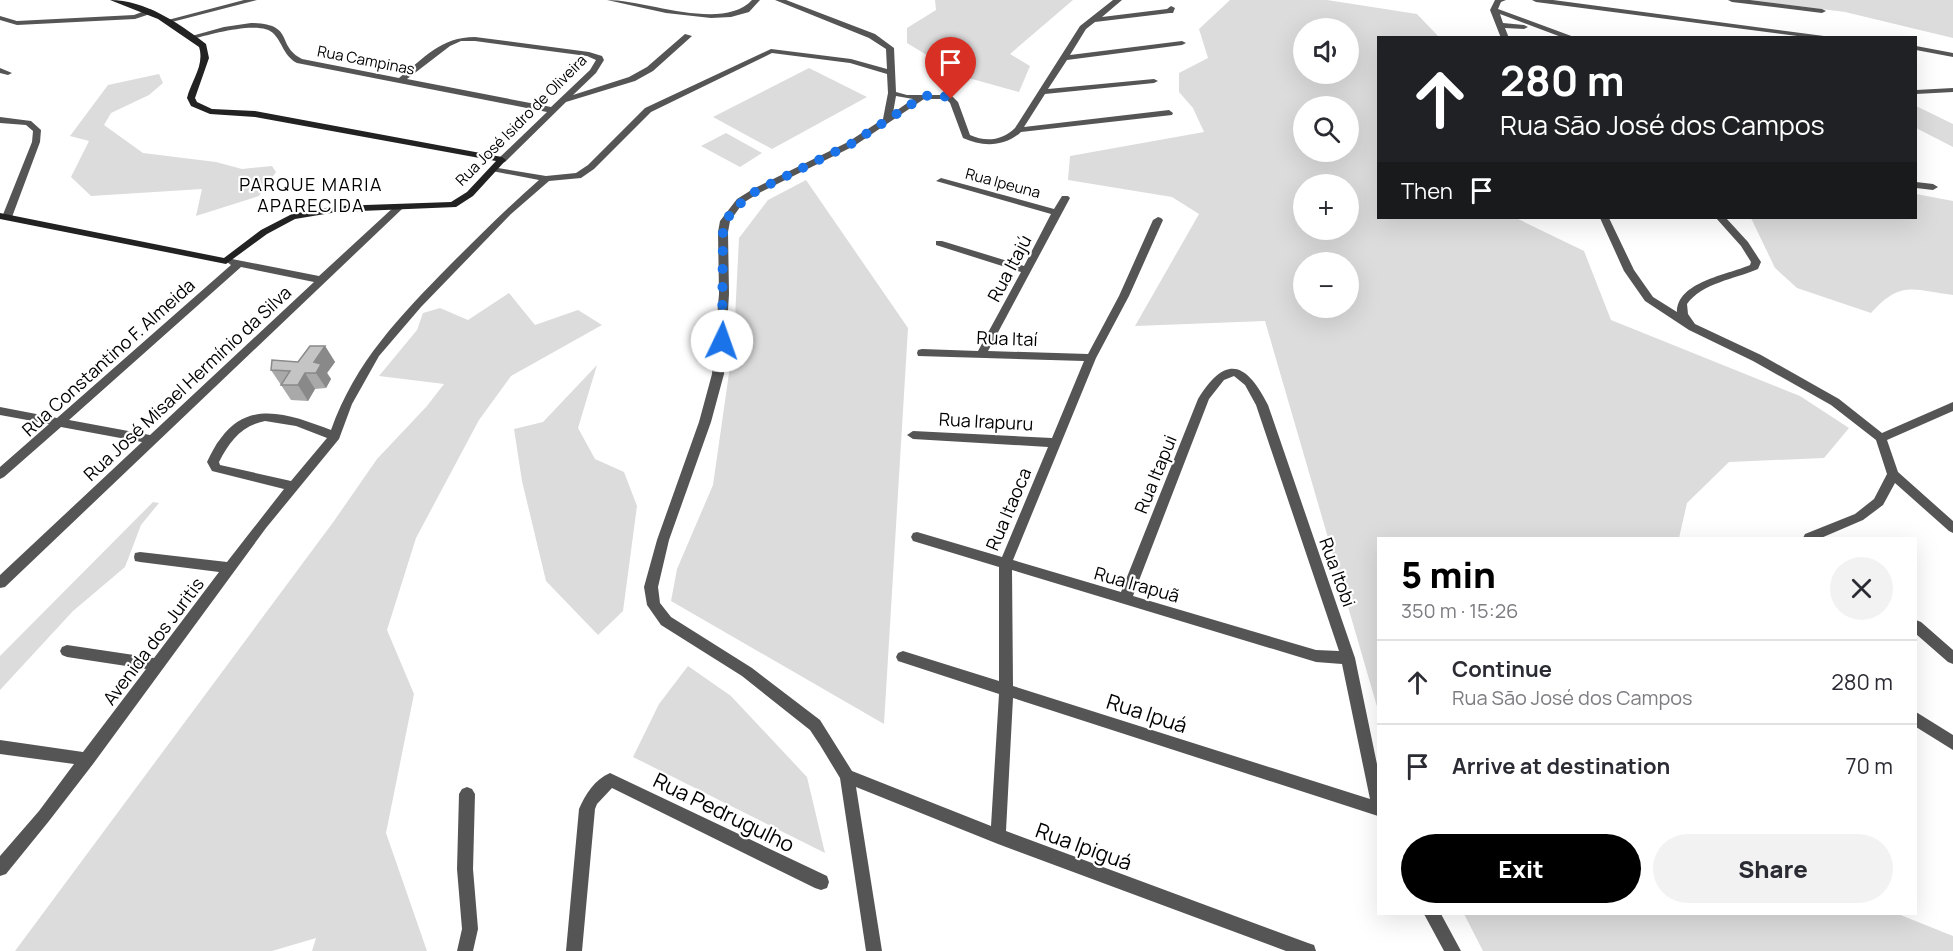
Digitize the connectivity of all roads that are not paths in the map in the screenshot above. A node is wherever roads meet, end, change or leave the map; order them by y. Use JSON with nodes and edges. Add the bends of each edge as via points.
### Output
{"nodes":[{"id":1,"x":114,"y":0,"type":"edge"},
{"id":2,"x":253,"y":0,"type":"edge"},
{"id":3,"x":611,"y":0,"type":"edge"},
{"id":4,"x":756,"y":0,"type":"edge"},
{"id":5,"x":778,"y":0,"type":"edge"},
{"id":6,"x":1118,"y":0,"type":"edge"},
{"id":7,"x":1502,"y":0,"type":"edge"},
{"id":8,"x":1536,"y":0,"type":"edge"},
{"id":9,"x":1732,"y":0,"type":"edge"},
{"id":10,"x":1171,"y":8,"type":"dead end"},
{"id":11,"x":1107,"y":10,"type":"junction"},
{"id":12,"x":1494,"y":10,"type":"junction"},
{"id":13,"x":150,"y":11,"type":"junction"},
{"id":14,"x":1822,"y":11,"type":"dead end"},
{"id":15,"x":1124,"y":17,"type":"junction"},
{"id":16,"x":0,"y":18,"type":"edge"},
{"id":17,"x":1094,"y":20,"type":"junction"},
{"id":18,"x":168,"y":21,"type":"junction"},
{"id":19,"x":1500,"y":25,"type":"junction"},
{"id":20,"x":688,"y":36,"type":"dead end"},
{"id":21,"x":1504,"y":36,"type":"edge"},
{"id":22,"x":1565,"y":36,"type":"edge"},
{"id":23,"x":1568,"y":36,"type":"edge"},
{"id":24,"x":1819,"y":36,"type":"edge"},
{"id":25,"x":192,"y":37,"type":"junction"},
{"id":26,"x":1182,"y":43,"type":"dead end"},
{"id":27,"x":1917,"y":48,"type":"edge"},
{"id":28,"x":1953,"y":55,"type":"edge"},
{"id":29,"x":1063,"y":58,"type":"junction"},
{"id":30,"x":892,"y":73,"type":"junction"},
{"id":31,"x":401,"y":80,"type":"junction"},
{"id":32,"x":1154,"y":81,"type":"dead end"},
{"id":33,"x":1953,"y":90,"type":"edge"},
{"id":34,"x":1041,"y":92,"type":"junction"},
{"id":35,"x":1917,"y":92,"type":"edge"},
{"id":36,"x":892,"y":93,"type":"junction"},
{"id":37,"x":924,"y":96,"type":"junction"},
{"id":38,"x":561,"y":101,"type":"junction"},
{"id":39,"x":552,"y":110,"type":"junction"},
{"id":40,"x":1169,"y":113,"type":"dead end"},
{"id":41,"x":0,"y":120,"type":"edge"},
{"id":42,"x":887,"y":120,"type":"junction"},
{"id":43,"x":1018,"y":130,"type":"junction"},
{"id":44,"x":502,"y":160,"type":"junction"},
{"id":45,"x":495,"y":169,"type":"junction"},
{"id":46,"x":546,"y":179,"type":"junction"},
{"id":47,"x":941,"y":181,"type":"dead end"},
{"id":48,"x":1917,"y":185,"type":"edge"},
{"id":49,"x":1934,"y":188,"type":"dead end"},
{"id":50,"x":1065,"y":198,"type":"dead end"},
{"id":51,"x":398,"y":208,"type":"junction"},
{"id":52,"x":1057,"y":213,"type":"junction"},
{"id":53,"x":4,"y":216,"type":"edge"},
{"id":54,"x":1604,"y":219,"type":"edge"},
{"id":55,"x":1722,"y":219,"type":"edge"},
{"id":56,"x":1158,"y":220,"type":"dead end"},
{"id":57,"x":939,"y":243,"type":"dead end"},
{"id":58,"x":226,"y":261,"type":"junction"},
{"id":59,"x":238,"y":264,"type":"junction"},
{"id":60,"x":1026,"y":270,"type":"junction"},
{"id":61,"x":322,"y":280,"type":"junction"},
{"id":62,"x":1693,"y":328,"type":"junction"},
{"id":63,"x":922,"y":353,"type":"dead end"},
{"id":64,"x":982,"y":353,"type":"junction"},
{"id":65,"x":1091,"y":358,"type":"junction"},
{"id":66,"x":1230,"y":372,"type":"joint"},
{"id":67,"x":1953,"y":406,"type":"edge"},
{"id":68,"x":0,"y":411,"type":"edge"},
{"id":69,"x":61,"y":422,"type":"junction"},
{"id":70,"x":913,"y":435,"type":"dead end"},
{"id":71,"x":335,"y":436,"type":"junction"},
{"id":72,"x":1881,"y":438,"type":"junction"},
{"id":73,"x":153,"y":440,"type":"junction"},
{"id":74,"x":1057,"y":443,"type":"junction"},
{"id":75,"x":0,"y":474,"type":"edge"},
{"id":76,"x":1893,"y":474,"type":"junction"},
{"id":77,"x":295,"y":488,"type":"junction"},
{"id":78,"x":1953,"y":528,"type":"edge"},
{"id":79,"x":917,"y":537,"type":"dead end"},
{"id":80,"x":1816,"y":537,"type":"edge"},
{"id":81,"x":140,"y":557,"type":"dead end"},
{"id":82,"x":1005,"y":564,"type":"junction"},
{"id":83,"x":229,"y":568,"type":"junction"},
{"id":84,"x":0,"y":584,"type":"edge"},
{"id":85,"x":1125,"y":599,"type":"junction"},
{"id":86,"x":1917,"y":627,"type":"edge"},
{"id":87,"x":67,"y":651,"type":"dead end"},
{"id":88,"x":903,"y":657,"type":"dead end"},
{"id":89,"x":1348,"y":658,"type":"junction"},
{"id":90,"x":1953,"y":658,"type":"edge"},
{"id":91,"x":159,"y":665,"type":"junction"},
{"id":92,"x":1006,"y":690,"type":"junction"},
{"id":93,"x":1917,"y":720,"type":"edge"},
{"id":94,"x":1953,"y":743,"type":"edge"},
{"id":95,"x":0,"y":747,"type":"edge"},
{"id":96,"x":88,"y":759,"type":"junction"},
{"id":97,"x":846,"y":776,"type":"junction"},
{"id":98,"x":467,"y":794,"type":"dead end"},
{"id":99,"x":1377,"y":798,"type":"edge"},
{"id":100,"x":1377,"y":809,"type":"edge"},
{"id":101,"x":998,"y":836,"type":"junction"},
{"id":102,"x":0,"y":868,"type":"edge"},
{"id":103,"x":821,"y":882,"type":"dead end"},
{"id":104,"x":1433,"y":915,"type":"edge"},
{"id":105,"x":465,"y":951,"type":"edge"},
{"id":106,"x":574,"y":951,"type":"edge"},
{"id":107,"x":873,"y":951,"type":"edge"},
{"id":108,"x":1308,"y":951,"type":"edge"},
{"id":109,"x":1453,"y":951,"type":"edge"}],
"edges":[{"from":1,"to":13,"type":"street"},
{"from":2,"to":18,"type":"street"},
{"from":3,"to":4,"type":"street","via":[[726,17],[748,9]]},
{"from":5,"to":30,"type":"street","via":[[885,43],[892,52]]},
{"from":6,"to":11,"type":"street"},
{"from":7,"to":12,"type":"street"},
{"from":8,"to":24,"type":"street"},
{"from":9,"to":14,"type":"street"},
{"from":10,"to":15,"type":"street"},
{"from":11,"to":15,"type":"street"},
{"from":11,"to":17,"type":"street"},
{"from":12,"to":19,"type":"street"},
{"from":12,"to":23,"type":"street"},
{"from":13,"to":16,"type":"street","via":[[135,17],[75,21],[17,23]]},
{"from":13,"to":18,"type":"street"},
{"from":15,"to":17,"type":"street"},
{"from":17,"to":29,"type":"street","via":[[1083,28]]},
{"from":18,"to":25,"type":"street"},
{"from":19,"to":21,"type":"street"},
{"from":19,"to":22,"type":"street"},
{"from":20,"to":38,"type":"street","via":[[650,69],[632,79]]},
{"from":25,"to":31,"type":"street","name":"Rua Campinas","via":[[270,26],[295,60]]},
{"from":25,"to":44,"type":"street","via":[[206,52],[191,98],[194,104],[210,111],[255,114]]},
{"from":26,"to":29,"type":"street"},
{"from":27,"to":28,"type":"street"},
{"from":29,"to":34,"type":"street"},
{"from":30,"to":36,"type":"street"},
{"from":30,"to":46,"type":"street","via":[[851,61],[771,51],[648,110],[578,176]]},
{"from":31,"to":38,"type":"street","name":"Rua José Isidro de Oliveira","via":[[447,44],[468,38],[599,58],[597,66]]},
{"from":31,"to":39,"type":"street","name":"Rua Campinas"},
{"from":32,"to":34,"type":"street"},
{"from":33,"to":35,"type":"street"},
{"from":34,"to":43,"type":"street"},
{"from":36,"to":37,"type":"street"},
{"from":36,"to":42,"type":"street"},
{"from":37,"to":42,"type":"street"},
{"from":37,"to":43,"type":"street","via":[[951,99],[963,133],[974,140],[1008,139]]},
{"from":38,"to":39,"type":"street","name":"Rua José Isidro de Oliveira"},
{"from":39,"to":44,"type":"street","name":"Rua José Isidro de Oliveira"},
{"from":40,"to":43,"type":"street"},
{"from":41,"to":53,"type":"street","via":[[28,123],[37,130],[36,142]]},
{"from":42,"to":97,"type":"street","via":[[851,144],[756,191],[740,201],[725,221],[718,374],[660,548],[651,587],[654,605],[666,621],[747,672],[814,725]]},
{"from":44,"to":45,"type":"street","name":"Rua José Isidro de Oliveira"},
{"from":45,"to":46,"type":"street"},
{"from":45,"to":51,"type":"street","name":"Rua José Isidro de Oliveira","via":[[453,205]]},
{"from":46,"to":71,"type":"street","name":"Avenida dos Juritis","via":[[417,305],[375,354],[346,404]]},
{"from":47,"to":52,"type":"street","name":"Rua Ipeuna"},
{"from":48,"to":49,"type":"street"},
{"from":50,"to":52,"type":"street","name":"Rua Itajú"},
{"from":51,"to":58,"type":"street","name":"Rua José Isidro de Oliveira","via":[[337,209],[292,217],[264,232]]},
{"from":51,"to":61,"type":"street","name":"Rua José Misael Hermínio da Silva"},
{"from":52,"to":60,"type":"street","name":"Rua Itajú"},
{"from":53,"to":58,"type":"street"},
{"from":54,"to":62,"type":"street","via":[[1639,288],[1663,310]]},
{"from":55,"to":62,"type":"street","via":[[1745,243],[1756,262],[1743,274],[1691,292],[1682,312]]},
{"from":56,"to":65,"type":"street","name":"Rua Itaoca"},
{"from":57,"to":60,"type":"street"},
{"from":58,"to":59,"type":"street"},
{"from":59,"to":61,"type":"street"},
{"from":59,"to":69,"type":"street","name":"Rua Constantino F. Almeida"},
{"from":60,"to":64,"type":"street","name":"Rua Itajú"},
{"from":61,"to":73,"type":"street","name":"Rua José Misael Hermínio da Silva"},
{"from":62,"to":72,"type":"street","via":[[1801,382],[1835,402]]},
{"from":63,"to":64,"type":"street","name":"Rua Itaí"},
{"from":64,"to":65,"type":"street","name":"Rua Itaí"},
{"from":65,"to":74,"type":"street","name":"Rua Itaoca"},
{"from":66,"to":85,"type":"street","name":"Rua Itapui","via":[[1216,379],[1204,399]]},
{"from":66,"to":89,"type":"street","name":"Rua Itobi","via":[[1246,376],[1262,405]]},
{"from":67,"to":72,"type":"street"},
{"from":68,"to":69,"type":"street"},
{"from":69,"to":73,"type":"street"},
{"from":69,"to":75,"type":"street","name":"Rua Constantino F. Almeida"},
{"from":70,"to":74,"type":"street","name":"Rua Irapuru"},
{"from":71,"to":77,"type":"street","name":"Avenida dos Juritis"},
{"from":71,"to":77,"type":"street","via":[[288,419],[259,415],[221,443],[213,462],[216,468]]},
{"from":72,"to":76,"type":"street"},
{"from":73,"to":84,"type":"street","name":"Rua José Misael Hermínio da Silva"},
{"from":74,"to":82,"type":"street","name":"Rua Itaoca"},
{"from":76,"to":78,"type":"street"},
{"from":76,"to":80,"type":"street","via":[[1879,502],[1859,517]]},
{"from":77,"to":83,"type":"street","name":"Avenida dos Juritis"},
{"from":79,"to":82,"type":"street","name":"Rua Irapuã"},
{"from":81,"to":83,"type":"street"},
{"from":82,"to":85,"type":"street","name":"Rua Irapuã"},
{"from":82,"to":92,"type":"street","name":"Rua Itaoca"},
{"from":83,"to":91,"type":"street","name":"Avenida dos Juritis"},
{"from":85,"to":89,"type":"street","name":"Rua Irapuã","via":[[1316,656]]},
{"from":86,"to":90,"type":"street"},
{"from":87,"to":91,"type":"street"},
{"from":88,"to":92,"type":"street","name":"Rua Ipuá"},
{"from":89,"to":99,"type":"street","name":"Rua Itobi"},
{"from":91,"to":96,"type":"street","name":"Avenida dos Juritis"},
{"from":92,"to":100,"type":"street","name":"Rua Ipuá"},
{"from":92,"to":101,"type":"street","name":"Rua Itaoca"},
{"from":93,"to":94,"type":"street"},
{"from":95,"to":96,"type":"street"},
{"from":96,"to":102,"type":"street","name":"Avenida dos Juritis"},
{"from":97,"to":101,"type":"street","name":"Rua Ipiguá"},
{"from":97,"to":107,"type":"street"},
{"from":98,"to":105,"type":"street","via":[[465,869],[470,929]]},
{"from":101,"to":108,"type":"street","name":"Rua Ipiguá"},
{"from":103,"to":106,"type":"street","name":"Rua Pedrugulho","via":[[610,780],[587,808]]},
{"from":104,"to":109,"type":"street"}]}
